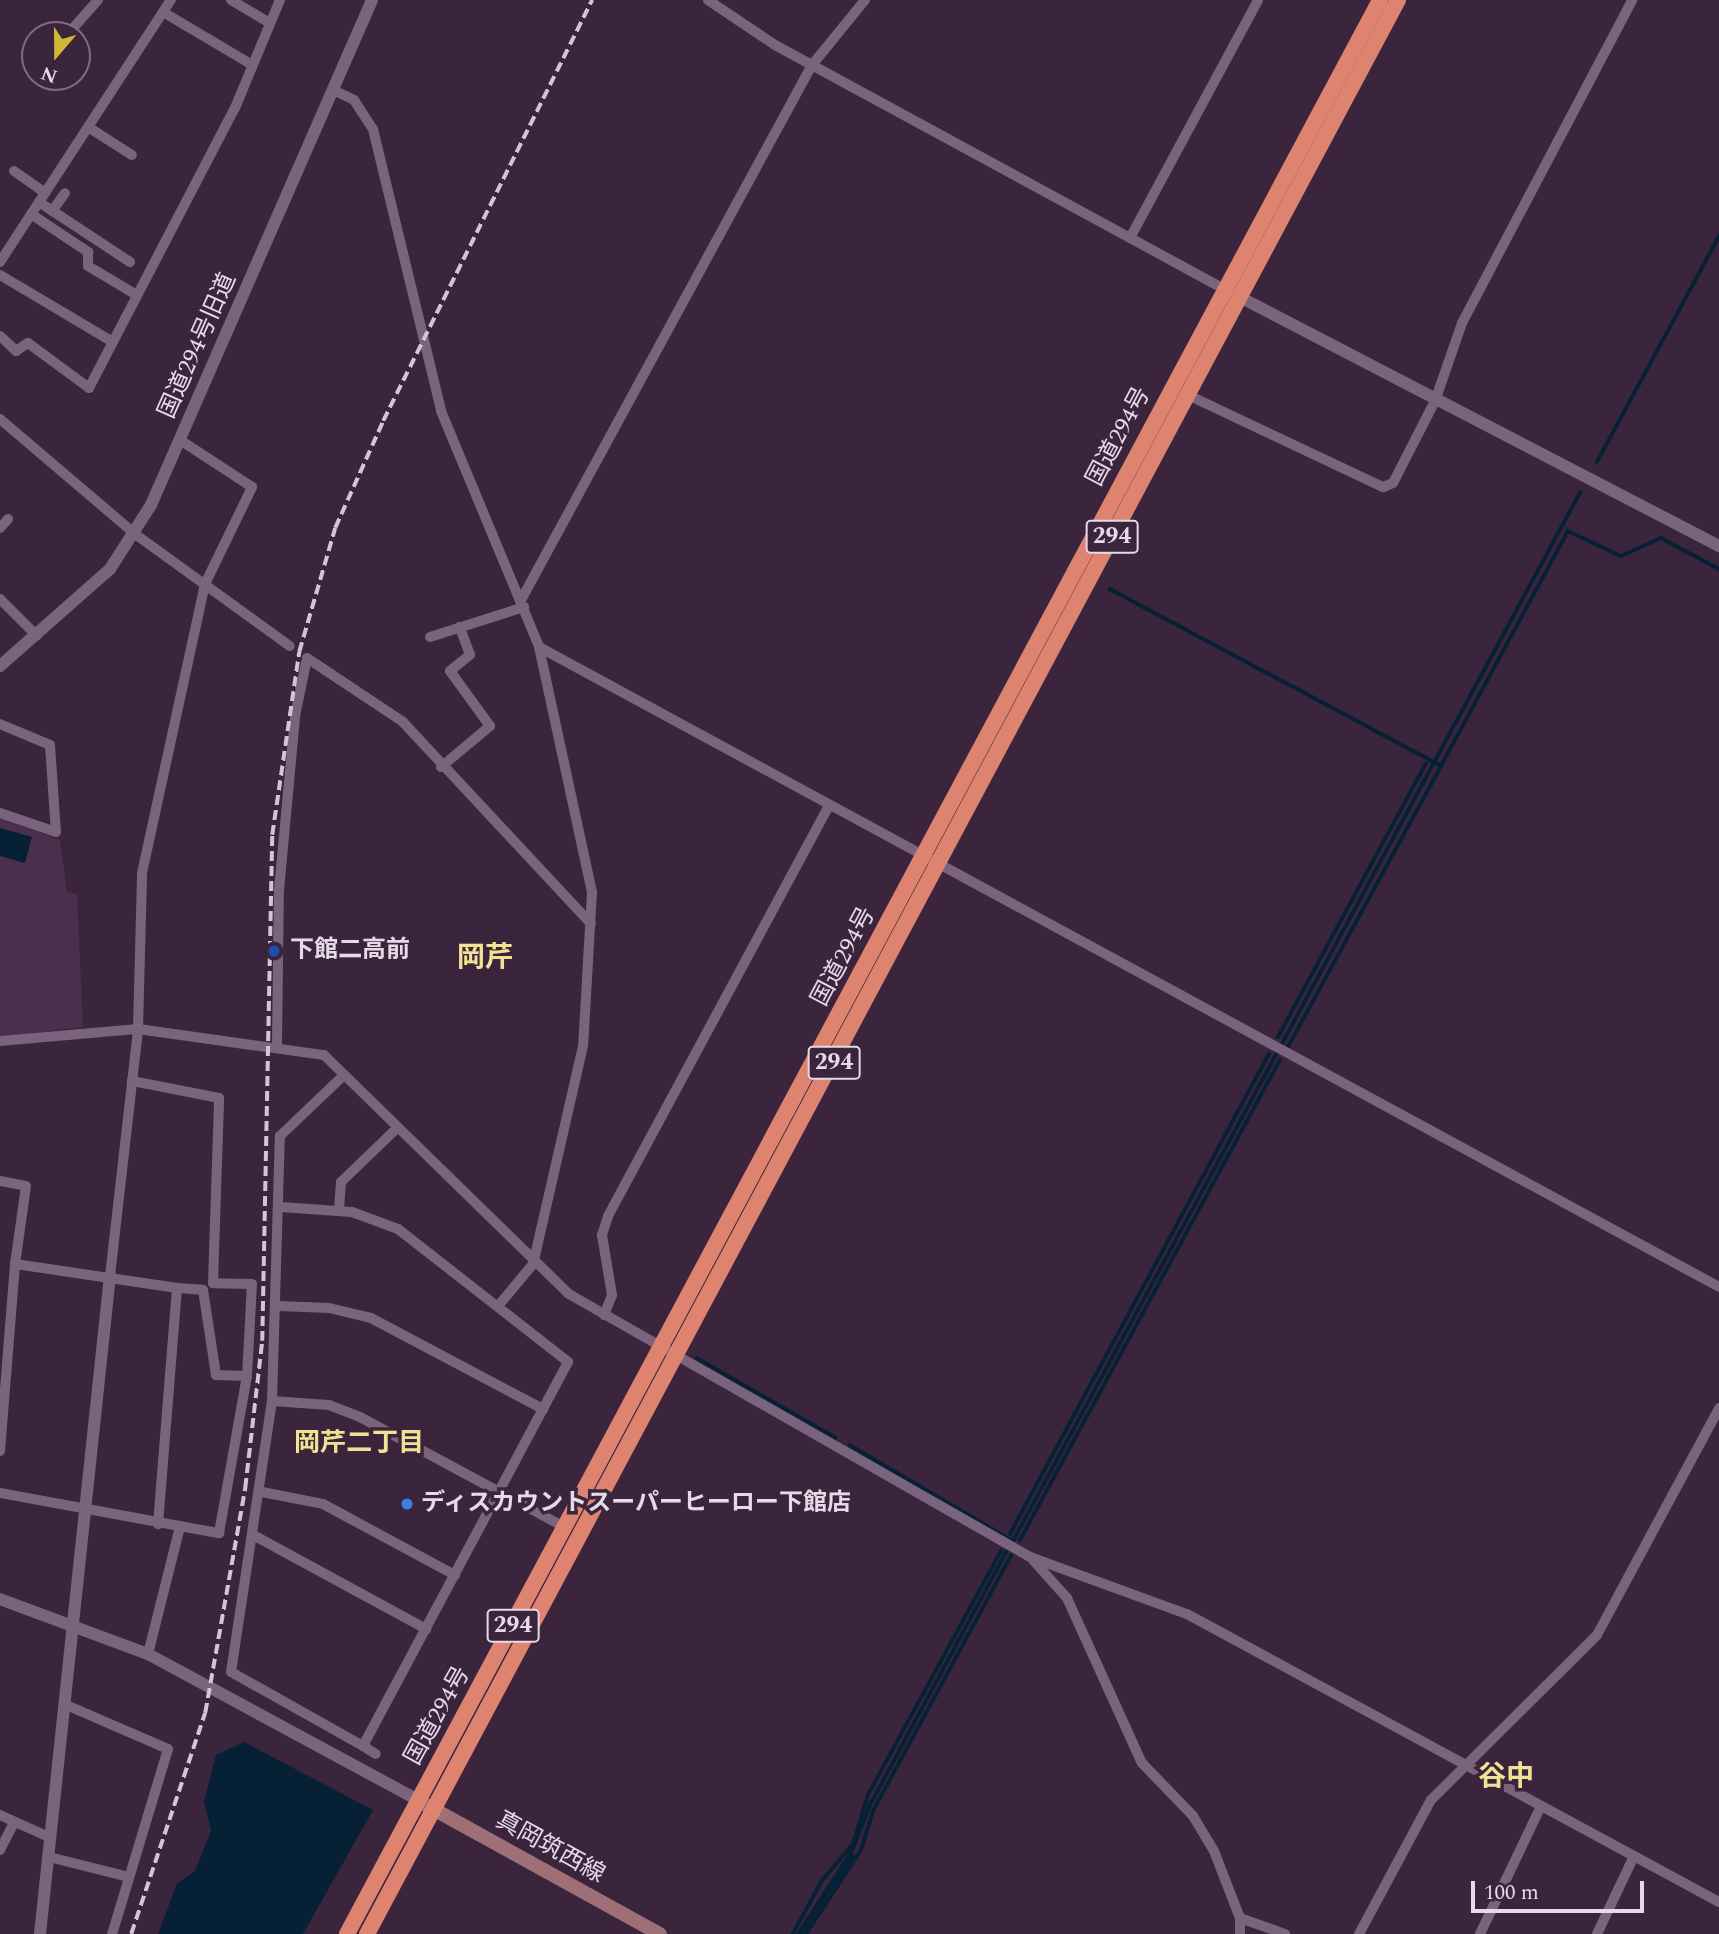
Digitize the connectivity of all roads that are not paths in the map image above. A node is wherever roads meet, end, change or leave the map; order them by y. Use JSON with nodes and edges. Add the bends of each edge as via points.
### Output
{"nodes":[{"id":1,"x":98,"y":0,"type":"edge"},
{"id":2,"x":171,"y":0,"type":"edge"},
{"id":3,"x":231,"y":0,"type":"edge"},
{"id":4,"x":280,"y":0,"type":"edge"},
{"id":5,"x":372,"y":0,"type":"edge"},
{"id":6,"x":708,"y":0,"type":"edge"},
{"id":7,"x":865,"y":0,"type":"edge"},
{"id":8,"x":1258,"y":0,"type":"edge"},
{"id":9,"x":1380,"y":0,"type":"edge"},
{"id":10,"x":1398,"y":0,"type":"edge"},
{"id":11,"x":1632,"y":0,"type":"edge"},
{"id":12,"x":163,"y":12,"type":"junction"},
{"id":13,"x":79,"y":21,"type":"edge"},
{"id":14,"x":268,"y":22,"type":"dead end"},
{"id":15,"x":249,"y":62,"type":"dead end"},
{"id":16,"x":812,"y":65,"type":"junction"},
{"id":17,"x":333,"y":90,"type":"junction"},
{"id":18,"x":88,"y":127,"type":"junction"},
{"id":19,"x":132,"y":155,"type":"dead end"},
{"id":20,"x":14,"y":171,"type":"dead end"},
{"id":21,"x":45,"y":192,"type":"junction"},
{"id":22,"x":65,"y":193,"type":"dead end"},
{"id":23,"x":39,"y":202,"type":"junction"},
{"id":24,"x":52,"y":211,"type":"junction"},
{"id":25,"x":31,"y":214,"type":"junction"},
{"id":26,"x":1130,"y":238,"type":"junction"},
{"id":27,"x":0,"y":262,"type":"edge"},
{"id":28,"x":130,"y":262,"type":"dead end"},
{"id":29,"x":0,"y":275,"type":"edge"},
{"id":30,"x":1224,"y":289,"type":"junction"},
{"id":31,"x":135,"y":294,"type":"junction"},
{"id":32,"x":1240,"y":298,"type":"junction"},
{"id":33,"x":0,"y":336,"type":"edge"},
{"id":34,"x":113,"y":342,"type":"junction"},
{"id":35,"x":1188,"y":395,"type":"junction"},
{"id":36,"x":1434,"y":401,"type":"junction"},
{"id":37,"x":0,"y":419,"type":"edge"},
{"id":38,"x":180,"y":440,"type":"junction"},
{"id":39,"x":8,"y":519,"type":"dead end"},
{"id":40,"x":0,"y":528,"type":"edge"},
{"id":41,"x":135,"y":534,"type":"junction"},
{"id":42,"x":1719,"y":547,"type":"edge"},
{"id":43,"x":205,"y":584,"type":"junction"},
{"id":44,"x":0,"y":599,"type":"edge"},
{"id":45,"x":523,"y":604,"type":"junction"},
{"id":46,"x":460,"y":627,"type":"junction"},
{"id":47,"x":37,"y":636,"type":"junction"},
{"id":48,"x":430,"y":637,"type":"dead end"},
{"id":49,"x":290,"y":646,"type":"dead end"},
{"id":50,"x":539,"y":647,"type":"junction"},
{"id":51,"x":0,"y":666,"type":"edge"},
{"id":52,"x":0,"y":724,"type":"edge"},
{"id":53,"x":441,"y":767,"type":"junction"},
{"id":54,"x":828,"y":807,"type":"junction"},
{"id":55,"x":0,"y":813,"type":"edge"},
{"id":56,"x":923,"y":856,"type":"junction"},
{"id":57,"x":939,"y":864,"type":"junction"},
{"id":58,"x":591,"y":924,"type":"junction"},
{"id":59,"x":138,"y":1029,"type":"junction"},
{"id":60,"x":0,"y":1041,"type":"edge"},
{"id":61,"x":277,"y":1044,"type":"junction"},
{"id":62,"x":342,"y":1077,"type":"junction"},
{"id":63,"x":132,"y":1081,"type":"junction"},
{"id":64,"x":395,"y":1130,"type":"junction"},
{"id":65,"x":0,"y":1181,"type":"edge"},
{"id":66,"x":281,"y":1206,"type":"junction"},
{"id":67,"x":339,"y":1210,"type":"junction"},
{"id":68,"x":15,"y":1264,"type":"junction"},
{"id":69,"x":533,"y":1264,"type":"junction"},
{"id":70,"x":110,"y":1276,"type":"junction"},
{"id":71,"x":213,"y":1283,"type":"junction"},
{"id":72,"x":1719,"y":1287,"type":"edge"},
{"id":73,"x":177,"y":1288,"type":"junction"},
{"id":74,"x":203,"y":1290,"type":"junction"},
{"id":75,"x":499,"y":1305,"type":"junction"},
{"id":76,"x":279,"y":1306,"type":"junction"},
{"id":77,"x":604,"y":1315,"type":"junction"},
{"id":78,"x":662,"y":1345,"type":"junction"},
{"id":79,"x":678,"y":1354,"type":"junction"},
{"id":80,"x":247,"y":1376,"type":"junction"},
{"id":81,"x":272,"y":1401,"type":"junction"},
{"id":82,"x":1719,"y":1408,"type":"edge"},
{"id":83,"x":543,"y":1409,"type":"junction"},
{"id":84,"x":0,"y":1451,"type":"edge"},
{"id":85,"x":262,"y":1492,"type":"junction"},
{"id":86,"x":0,"y":1493,"type":"edge"},
{"id":87,"x":499,"y":1493,"type":"junction"},
{"id":88,"x":85,"y":1508,"type":"junction"},
{"id":89,"x":158,"y":1524,"type":"junction"},
{"id":90,"x":180,"y":1527,"type":"junction"},
{"id":91,"x":566,"y":1528,"type":"junction"},
{"id":92,"x":254,"y":1536,"type":"junction"},
{"id":93,"x":1030,"y":1557,"type":"junction"},
{"id":94,"x":455,"y":1575,"type":"junction"},
{"id":95,"x":0,"y":1599,"type":"edge"},
{"id":96,"x":72,"y":1623,"type":"junction"},
{"id":97,"x":426,"y":1629,"type":"junction"},
{"id":98,"x":149,"y":1654,"type":"junction"},
{"id":99,"x":64,"y":1704,"type":"junction"},
{"id":100,"x":363,"y":1746,"type":"junction"},
{"id":101,"x":376,"y":1754,"type":"dead end"},
{"id":102,"x":1466,"y":1765,"type":"junction"},
{"id":103,"x":418,"y":1801,"type":"junction"},
{"id":104,"x":1541,"y":1806,"type":"junction"},
{"id":105,"x":434,"y":1810,"type":"junction"},
{"id":106,"x":0,"y":1815,"type":"edge"},
{"id":107,"x":14,"y":1822,"type":"junction"},
{"id":108,"x":51,"y":1838,"type":"junction"},
{"id":109,"x":0,"y":1850,"type":"edge"},
{"id":110,"x":1633,"y":1856,"type":"junction"},
{"id":111,"x":49,"y":1857,"type":"junction"},
{"id":112,"x":130,"y":1877,"type":"junction"},
{"id":113,"x":1719,"y":1902,"type":"edge"},
{"id":114,"x":1240,"y":1918,"type":"junction"},
{"id":115,"x":40,"y":1934,"type":"edge"},
{"id":116,"x":112,"y":1934,"type":"edge"},
{"id":117,"x":347,"y":1934,"type":"edge"},
{"id":118,"x":366,"y":1934,"type":"edge"},
{"id":119,"x":660,"y":1934,"type":"edge"},
{"id":120,"x":1240,"y":1934,"type":"edge"},
{"id":121,"x":1285,"y":1934,"type":"edge"},
{"id":122,"x":1359,"y":1934,"type":"edge"},
{"id":123,"x":1480,"y":1934,"type":"edge"},
{"id":124,"x":1597,"y":1934,"type":"edge"}],
"edges":[{"from":1,"to":13,"type":"street"},
{"from":2,"to":12,"type":"street"},
{"from":3,"to":14,"type":"street"},
{"from":4,"to":31,"type":"street","via":[[235,108]]},
{"from":5,"to":17,"type":"street","name":"国道294号旧道"},
{"from":6,"to":16,"type":"street"},
{"from":7,"to":16,"type":"street"},
{"from":8,"to":26,"type":"street"},
{"from":9,"to":30,"type":"highway","name":"国道294号","number":"294"},
{"from":10,"to":32,"type":"highway","name":"国道294号","number":"294"},
{"from":11,"to":36,"type":"street","via":[[1462,323]]},
{"from":12,"to":15,"type":"street"},
{"from":12,"to":18,"type":"street"},
{"from":16,"to":26,"type":"street"},
{"from":16,"to":45,"type":"street"},
{"from":17,"to":38,"type":"street","name":"国道294号旧道"},
{"from":17,"to":45,"type":"street","via":[[354,100],[373,129],[440,411]]},
{"from":18,"to":19,"type":"street"},
{"from":18,"to":21,"type":"street"},
{"from":20,"to":21,"type":"street"},
{"from":21,"to":23,"type":"street"},
{"from":22,"to":24,"type":"street"},
{"from":23,"to":24,"type":"street"},
{"from":23,"to":25,"type":"street"},
{"from":24,"to":28,"type":"street"},
{"from":25,"to":27,"type":"street"},
{"from":25,"to":31,"type":"street","via":[[88,252],[88,266]]},
{"from":26,"to":30,"type":"street"},
{"from":29,"to":34,"type":"street"},
{"from":30,"to":32,"type":"street"},
{"from":30,"to":56,"type":"highway","name":"国道294号","number":"294"},
{"from":31,"to":34,"type":"street"},
{"from":32,"to":35,"type":"highway","name":"国道294号","number":"294"},
{"from":32,"to":36,"type":"street"},
{"from":33,"to":34,"type":"street","via":[[16,351],[29,343],[89,388]]},
{"from":35,"to":36,"type":"street","via":[[1383,486],[1393,483]]},
{"from":35,"to":57,"type":"highway","name":"国道294号","number":"294"},
{"from":36,"to":42,"type":"street"},
{"from":37,"to":41,"type":"street"},
{"from":38,"to":41,"type":"street","name":"国道294号旧道"},
{"from":38,"to":43,"type":"street","via":[[252,487]]},
{"from":39,"to":40,"type":"street"},
{"from":41,"to":43,"type":"street"},
{"from":41,"to":47,"type":"street","name":"国道294号旧道","via":[[110,569]]},
{"from":43,"to":49,"type":"street"},
{"from":43,"to":59,"type":"street","via":[[142,873]]},
{"from":44,"to":47,"type":"street"},
{"from":45,"to":46,"type":"street"},
{"from":45,"to":50,"type":"street"},
{"from":46,"to":48,"type":"street"},
{"from":46,"to":53,"type":"street","via":[[470,655],[450,671],[490,726]]},
{"from":47,"to":51,"type":"street","name":"国道294号旧道"},
{"from":50,"to":54,"type":"street"},
{"from":50,"to":58,"type":"street","via":[[586,850]]},
{"from":52,"to":55,"type":"street","via":[[50,745],[56,832]]},
{"from":53,"to":58,"type":"street"},
{"from":53,"to":61,"type":"street","via":[[402,721],[307,658],[295,716],[279,890]]},
{"from":54,"to":56,"type":"street"},
{"from":54,"to":77,"type":"street","via":[[608,1216],[602,1234],[612,1295]]},
{"from":56,"to":57,"type":"street"},
{"from":56,"to":78,"type":"highway","name":"国道294号","number":"294"},
{"from":57,"to":72,"type":"street"},
{"from":57,"to":79,"type":"highway","name":"国道294号","number":"294"},
{"from":58,"to":69,"type":"street","via":[[589,1009]]},
{"from":59,"to":60,"type":"street"},
{"from":59,"to":61,"type":"street"},
{"from":59,"to":63,"type":"street"},
{"from":61,"to":62,"type":"street","via":[[324,1055]]},
{"from":62,"to":64,"type":"street"},
{"from":62,"to":66,"type":"street","via":[[280,1136]]},
{"from":63,"to":70,"type":"street"},
{"from":63,"to":71,"type":"street","via":[[219,1098]]},
{"from":64,"to":67,"type":"street","via":[[341,1182]]},
{"from":64,"to":69,"type":"street"},
{"from":65,"to":68,"type":"street","via":[[26,1186]]},
{"from":66,"to":67,"type":"street"},
{"from":66,"to":76,"type":"street"},
{"from":67,"to":75,"type":"street","via":[[417,1239]]},
{"from":68,"to":70,"type":"street"},
{"from":68,"to":84,"type":"street"},
{"from":69,"to":75,"type":"street"},
{"from":69,"to":77,"type":"street"},
{"from":70,"to":73,"type":"street"},
{"from":70,"to":88,"type":"street"},
{"from":71,"to":74,"type":"street"},
{"from":71,"to":80,"type":"street","via":[[252,1284]]},
{"from":73,"to":74,"type":"street"},
{"from":73,"to":89,"type":"street"},
{"from":74,"to":80,"type":"street","via":[[216,1375]]},
{"from":75,"to":83,"type":"street","via":[[568,1362]]},
{"from":76,"to":81,"type":"street"},
{"from":76,"to":83,"type":"street","via":[[371,1318]]},
{"from":77,"to":78,"type":"street"},
{"from":78,"to":79,"type":"street"},
{"from":78,"to":91,"type":"highway","name":"国道294号","number":"294"},
{"from":79,"to":93,"type":"street"},
{"from":79,"to":105,"type":"highway","name":"国道294号","number":"294"},
{"from":80,"to":90,"type":"street","via":[[219,1533]]},
{"from":81,"to":85,"type":"street"},
{"from":81,"to":87,"type":"street","via":[[345,1411]]},
{"from":82,"to":102,"type":"street","via":[[1597,1635]]},
{"from":83,"to":87,"type":"street"},
{"from":85,"to":92,"type":"street"},
{"from":85,"to":94,"type":"street","via":[[324,1504]]},
{"from":86,"to":88,"type":"street"},
{"from":87,"to":91,"type":"street"},
{"from":87,"to":94,"type":"street"},
{"from":88,"to":89,"type":"street"},
{"from":88,"to":96,"type":"street"},
{"from":89,"to":90,"type":"street"},
{"from":90,"to":98,"type":"street"},
{"from":91,"to":103,"type":"highway","name":"国道294号","number":"294"},
{"from":92,"to":97,"type":"street"},
{"from":92,"to":100,"type":"street","via":[[230,1672]]},
{"from":93,"to":102,"type":"street","via":[[1186,1614]]},
{"from":93,"to":114,"type":"street","via":[[1067,1598],[1143,1763],[1193,1816],[1214,1851]]},
{"from":94,"to":97,"type":"street"},
{"from":95,"to":96,"type":"street"},
{"from":96,"to":98,"type":"street"},
{"from":96,"to":99,"type":"street"},
{"from":97,"to":100,"type":"street"},
{"from":98,"to":103,"type":"street"},
{"from":99,"to":108,"type":"street"},
{"from":99,"to":112,"type":"street","via":[[168,1749]]},
{"from":100,"to":101,"type":"street"},
{"from":102,"to":104,"type":"street"},
{"from":102,"to":122,"type":"street","via":[[1417,1818]]},
{"from":103,"to":105,"type":"main road","name":"真岡筑西線"},
{"from":103,"to":117,"type":"highway","name":"国道294号","number":"294"},
{"from":104,"to":110,"type":"street"},
{"from":104,"to":123,"type":"street"},
{"from":105,"to":118,"type":"highway","name":"国道294号","number":"294"},
{"from":105,"to":119,"type":"main road","name":"真岡筑西線"},
{"from":106,"to":107,"type":"street"},
{"from":107,"to":108,"type":"street"},
{"from":107,"to":109,"type":"street"},
{"from":108,"to":111,"type":"street"},
{"from":110,"to":113,"type":"street"},
{"from":110,"to":124,"type":"street"},
{"from":111,"to":112,"type":"street"},
{"from":111,"to":115,"type":"street"},
{"from":112,"to":116,"type":"street"},
{"from":114,"to":120,"type":"street"},
{"from":114,"to":121,"type":"street"}]}
